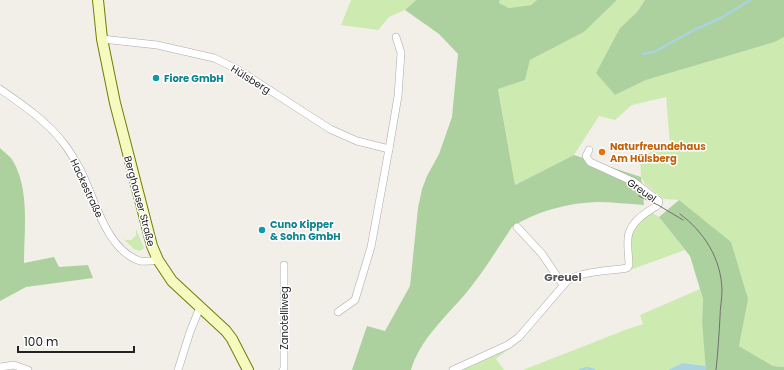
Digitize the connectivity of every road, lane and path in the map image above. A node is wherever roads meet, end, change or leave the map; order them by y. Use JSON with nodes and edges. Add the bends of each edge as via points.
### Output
{"nodes":[{"id":1,"x":98,"y":0,"type":"edge"},
{"id":2,"x":396,"y":37,"type":"dead end"},
{"id":3,"x":102,"y":39,"type":"junction"},
{"id":4,"x":0,"y":89,"type":"edge"},
{"id":5,"x":388,"y":148,"type":"junction"},
{"id":6,"x":589,"y":150,"type":"dead end"},
{"id":7,"x":517,"y":227,"type":"dead end"},
{"id":8,"x":158,"y":260,"type":"junction"},
{"id":9,"x":284,"y":265,"type":"dead end"},
{"id":10,"x":564,"y":285,"type":"junction"},
{"id":11,"x":200,"y":307,"type":"junction"},
{"id":12,"x":338,"y":312,"type":"dead end"},
{"id":13,"x":0,"y":367,"type":"edge"},
{"id":14,"x":28,"y":370,"type":"edge"},
{"id":15,"x":178,"y":370,"type":"edge"},
{"id":16,"x":248,"y":370,"type":"edge"},
{"id":17,"x":283,"y":370,"type":"edge"},
{"id":18,"x":453,"y":370,"type":"edge"}],
"edges":[{"from":1,"to":3,"type":"street","name":"Berghauser Straße"},
{"from":2,"to":5,"type":"street","via":[[401,53],[398,96]]},
{"from":3,"to":5,"type":"street","name":"Hülsberg","via":[[157,44],[214,58],[237,69],[330,129],[357,141]]},
{"from":3,"to":8,"type":"street","name":"Berghauser Straße","via":[[124,142]]},
{"from":4,"to":8,"type":"street","name":"Hackestraße","via":[[59,137],[78,166],[108,232],[118,245],[140,261]]},
{"from":5,"to":12,"type":"street","via":[[371,247],[355,300]]},
{"from":6,"to":10,"type":"street","name":"Greuel","via":[[586,156],[590,162],[634,182],[659,201],[659,204],[641,216],[628,233],[627,268],[573,278]]},
{"from":7,"to":10,"type":"street","via":[[542,254]]},
{"from":8,"to":11,"type":"street","name":"Berghauser Straße","via":[[172,281]]},
{"from":9,"to":17,"type":"street","name":"Zanotelliweg"},
{"from":10,"to":18,"type":"street","name":"Greuel","via":[[519,337],[504,347]]},
{"from":11,"to":15,"type":"street"},
{"from":11,"to":16,"type":"street","name":"Berghauser Straße","via":[[226,331]]},
{"from":13,"to":14,"type":"street","via":[[14,365]]}]}
